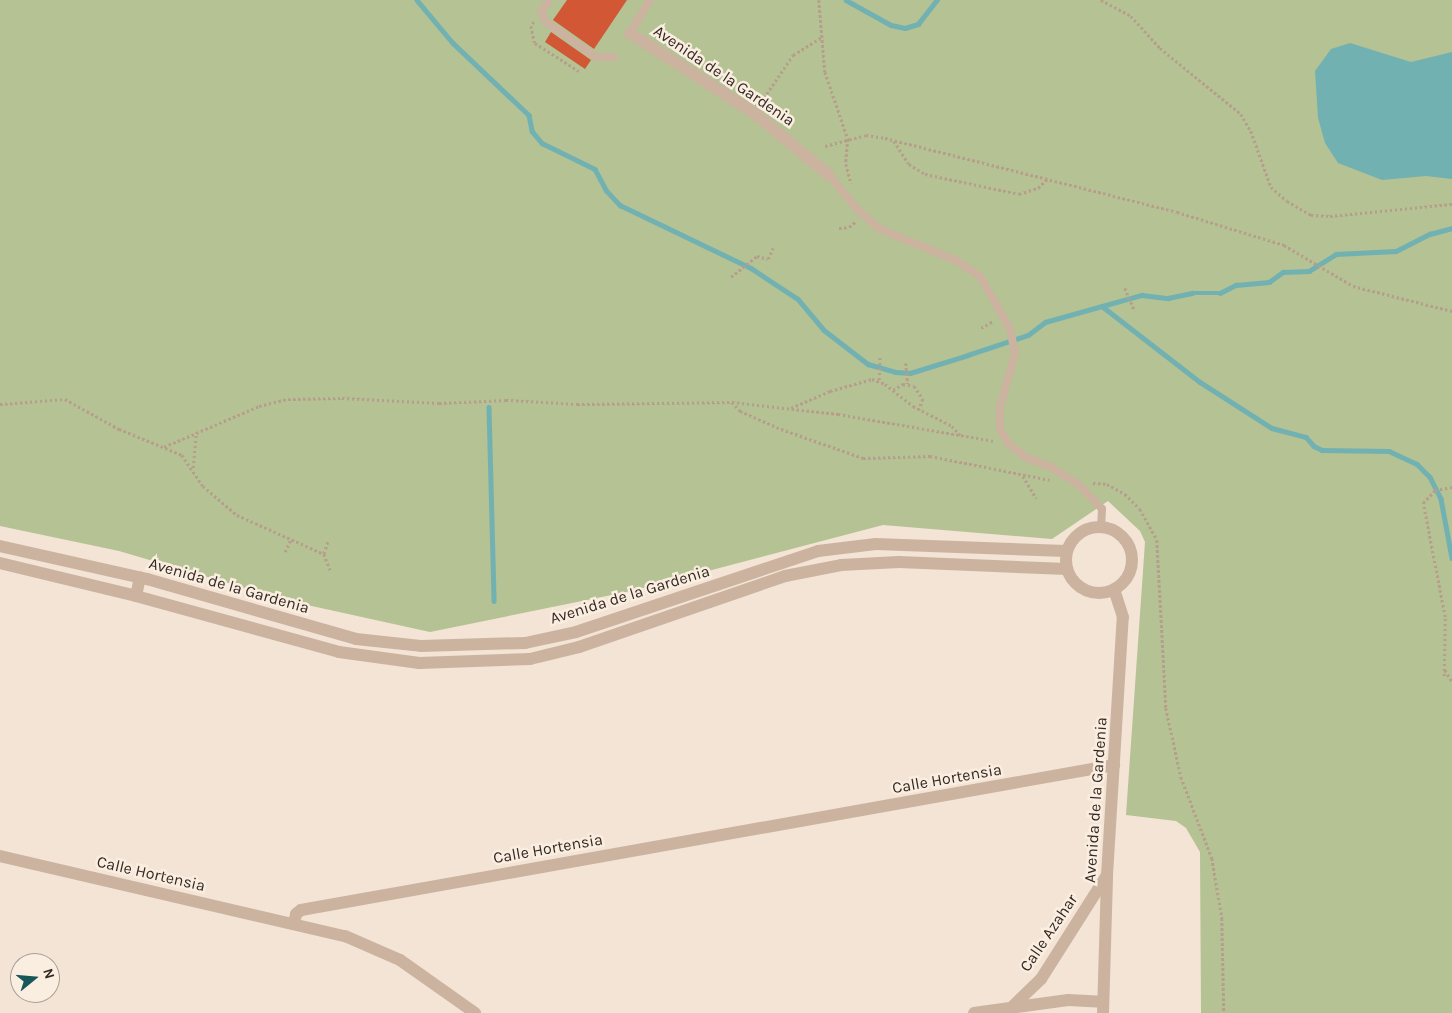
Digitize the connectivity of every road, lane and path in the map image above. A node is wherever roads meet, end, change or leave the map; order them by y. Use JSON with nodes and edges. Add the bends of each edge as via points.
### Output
{"nodes":[{"id":1,"x":549,"y":0,"type":"edge"},
{"id":2,"x":650,"y":0,"type":"edge"},
{"id":3,"x":819,"y":0,"type":"edge"},
{"id":4,"x":1101,"y":0,"type":"edge"},
{"id":5,"x":541,"y":12,"type":"junction"},
{"id":6,"x":630,"y":33,"type":"joint"},
{"id":7,"x":822,"y":37,"type":"junction"},
{"id":8,"x":614,"y":57,"type":"dead end"},
{"id":9,"x":579,"y":71,"type":"dead end"},
{"id":10,"x":754,"y":113,"type":"junction"},
{"id":11,"x":848,"y":139,"type":"junction"},
{"id":12,"x":893,"y":140,"type":"junction"},
{"id":13,"x":825,"y":146,"type":"dead end"},
{"id":14,"x":828,"y":175,"type":"joint"},
{"id":15,"x":1047,"y":179,"type":"junction"},
{"id":16,"x":853,"y":189,"type":"dead end"},
{"id":17,"x":1452,"y":204,"type":"edge"},
{"id":18,"x":859,"y":211,"type":"junction"},
{"id":19,"x":839,"y":228,"type":"dead end"},
{"id":20,"x":773,"y":248,"type":"dead end"},
{"id":21,"x":731,"y":277,"type":"dead end"},
{"id":22,"x":1125,"y":288,"type":"dead end"},
{"id":23,"x":1134,"y":311,"type":"dead end"},
{"id":24,"x":1452,"y":311,"type":"edge"},
{"id":25,"x":880,"y":356,"type":"dead end"},
{"id":26,"x":906,"y":363,"type":"dead end"},
{"id":27,"x":879,"y":380,"type":"junction"},
{"id":28,"x":908,"y":384,"type":"junction"},
{"id":29,"x":893,"y":390,"type":"junction"},
{"id":30,"x":732,"y":402,"type":"junction"},
{"id":31,"x":0,"y":404,"type":"edge"},
{"id":32,"x":790,"y":408,"type":"junction"},
{"id":33,"x":919,"y":410,"type":"junction"},
{"id":34,"x":196,"y":432,"type":"junction"},
{"id":35,"x":962,"y":437,"type":"junction"},
{"id":36,"x":1005,"y":438,"type":"junction"},
{"id":37,"x":164,"y":447,"type":"junction"},
{"id":38,"x":194,"y":470,"type":"junction"},
{"id":39,"x":1022,"y":475,"type":"junction"},
{"id":40,"x":1054,"y":481,"type":"dead end"},
{"id":41,"x":1079,"y":485,"type":"junction"},
{"id":42,"x":1450,"y":487,"type":"edge"},
{"id":43,"x":1036,"y":498,"type":"dead end"},
{"id":44,"x":1101,"y":526,"type":"junction"},
{"id":45,"x":291,"y":539,"type":"junction"},
{"id":46,"x":328,"y":542,"type":"dead end"},
{"id":47,"x":0,"y":546,"type":"edge"},
{"id":48,"x":1066,"y":551,"type":"junction"},
{"id":49,"x":285,"y":552,"type":"dead end"},
{"id":50,"x":324,"y":554,"type":"junction"},
{"id":51,"x":0,"y":562,"type":"edge"},
{"id":52,"x":1067,"y":569,"type":"junction"},
{"id":53,"x":330,"y":570,"type":"dead end"},
{"id":54,"x":140,"y":577,"type":"junction"},
{"id":55,"x":1114,"y":590,"type":"junction"},
{"id":56,"x":136,"y":596,"type":"junction"},
{"id":57,"x":1445,"y":669,"type":"junction"},
{"id":58,"x":1444,"y":676,"type":"dead end"},
{"id":59,"x":1452,"y":681,"type":"edge"},
{"id":60,"x":1114,"y":766,"type":"junction"},
{"id":61,"x":0,"y":856,"type":"edge"},
{"id":62,"x":1107,"y":875,"type":"junction"},
{"id":63,"x":294,"y":923,"type":"junction"},
{"id":64,"x":1013,"y":1006,"type":"junction"},
{"id":65,"x":1102,"y":1008,"type":"edge"},
{"id":66,"x":475,"y":1013,"type":"edge"},
{"id":67,"x":974,"y":1013,"type":"edge"},
{"id":68,"x":1224,"y":1013,"type":"edge"}],
"edges":[{"from":1,"to":5,"type":"lane"},
{"from":2,"to":6,"type":"lane"},
{"from":3,"to":7,"type":"path"},
{"from":4,"to":17,"type":"path","via":[[1131,16],[1160,48],[1241,114],[1251,131],[1271,187],[1311,215]]},
{"from":5,"to":8,"type":"lane","via":[[546,22],[596,57]]},
{"from":5,"to":9,"type":"path","via":[[531,26],[535,43]]},
{"from":6,"to":10,"type":"street","name":"Avenida de la Gardenia"},
{"from":7,"to":10,"type":"path","via":[[793,55]]},
{"from":7,"to":11,"type":"path","via":[[825,72]]},
{"from":10,"to":14,"type":"street","name":"Avenida de la Gardenia"},
{"from":11,"to":12,"type":"path","via":[[866,135]]},
{"from":11,"to":13,"type":"path"},
{"from":11,"to":16,"type":"path","via":[[846,164]]},
{"from":12,"to":15,"type":"path"},
{"from":12,"to":15,"type":"path","via":[[909,164],[925,174],[1019,194],[1038,188]]},
{"from":14,"to":18,"type":"lane","name":"Avenida de la Gardenia"},
{"from":15,"to":24,"type":"path","via":[[1177,212],[1284,245],[1353,286]]},
{"from":18,"to":19,"type":"path","via":[[853,224]]},
{"from":18,"to":36,"type":"lane","name":"Avenida de la Gardenia","via":[[880,229],[955,260],[980,276],[1010,329],[1014,353],[1000,407],[1000,429]]},
{"from":20,"to":21,"type":"path","via":[[768,259],[757,256]]},
{"from":22,"to":23,"type":"path"},
{"from":25,"to":27,"type":"path"},
{"from":26,"to":28,"type":"path"},
{"from":27,"to":29,"type":"path"},
{"from":27,"to":32,"type":"path","via":[[857,382],[795,403]]},
{"from":28,"to":29,"type":"path"},
{"from":28,"to":33,"type":"path","via":[[921,394]]},
{"from":29,"to":33,"type":"path"},
{"from":30,"to":32,"type":"path"},
{"from":30,"to":34,"type":"path","via":[[577,404],[506,400],[439,403],[288,399],[239,412]]},
{"from":30,"to":39,"type":"path","via":[[740,411],[863,458],[930,456]]},
{"from":31,"to":37,"type":"path","via":[[66,399],[119,429]]},
{"from":32,"to":35,"type":"path"},
{"from":33,"to":35,"type":"path","via":[[952,426]]},
{"from":34,"to":37,"type":"path"},
{"from":34,"to":38,"type":"path"},
{"from":35,"to":36,"type":"path","via":[[989,442]]},
{"from":36,"to":41,"type":"lane","via":[[1025,457],[1051,467]]},
{"from":37,"to":38,"type":"path","via":[[182,455]]},
{"from":38,"to":45,"type":"path","via":[[203,486],[225,506]]},
{"from":39,"to":40,"type":"path"},
{"from":39,"to":43,"type":"path"},
{"from":41,"to":44,"type":"lane","via":[[1102,509]]},
{"from":41,"to":68,"type":"path","via":[[1107,484],[1125,494],[1140,509],[1157,540],[1166,708],[1181,777],[1212,858],[1222,918]]},
{"from":42,"to":57,"type":"path","via":[[1428,494],[1424,508],[1444,608]]},
{"from":44,"to":48,"type":"street","via":[[1079,532]]},
{"from":44,"to":55,"type":"street","via":[[1121,534],[1132,553],[1129,575]]},
{"from":45,"to":49,"type":"path"},
{"from":45,"to":50,"type":"path"},
{"from":46,"to":50,"type":"path"},
{"from":47,"to":54,"type":"street","name":"Avenida de la Gardenia"},
{"from":48,"to":52,"type":"street"},
{"from":48,"to":54,"type":"street","name":"Avenida de la Gardenia","via":[[876,544],[818,551],[576,632],[525,643],[421,646],[356,639]]},
{"from":50,"to":53,"type":"path"},
{"from":51,"to":56,"type":"street","name":"Avenida de la Gardenia"},
{"from":52,"to":55,"type":"street","via":[[1083,590],[1104,593]]},
{"from":52,"to":56,"type":"street","name":"Avenida de la Gardenia","via":[[899,562],[841,566],[785,576],[579,647],[530,659],[488,663],[419,663],[339,652]]},
{"from":54,"to":56,"type":"street"},
{"from":55,"to":60,"type":"street","name":"Avenida de la Gardenia","via":[[1123,617]]},
{"from":57,"to":58,"type":"path"},
{"from":57,"to":59,"type":"path"},
{"from":60,"to":62,"type":"street","name":"Avenida de la Gardenia"},
{"from":60,"to":63,"type":"street","name":"Calle Hortensia","via":[[301,910],[296,914]]},
{"from":61,"to":63,"type":"street","name":"Calle Hortensia"},
{"from":62,"to":64,"type":"street","name":"Calle Azahar","via":[[1041,979]]},
{"from":62,"to":65,"type":"street","name":"Avenida de la Gardenia"},
{"from":63,"to":66,"type":"street","via":[[371,946],[400,960]]},
{"from":64,"to":65,"type":"street","via":[[1068,1000]]},
{"from":64,"to":67,"type":"street"}]}
